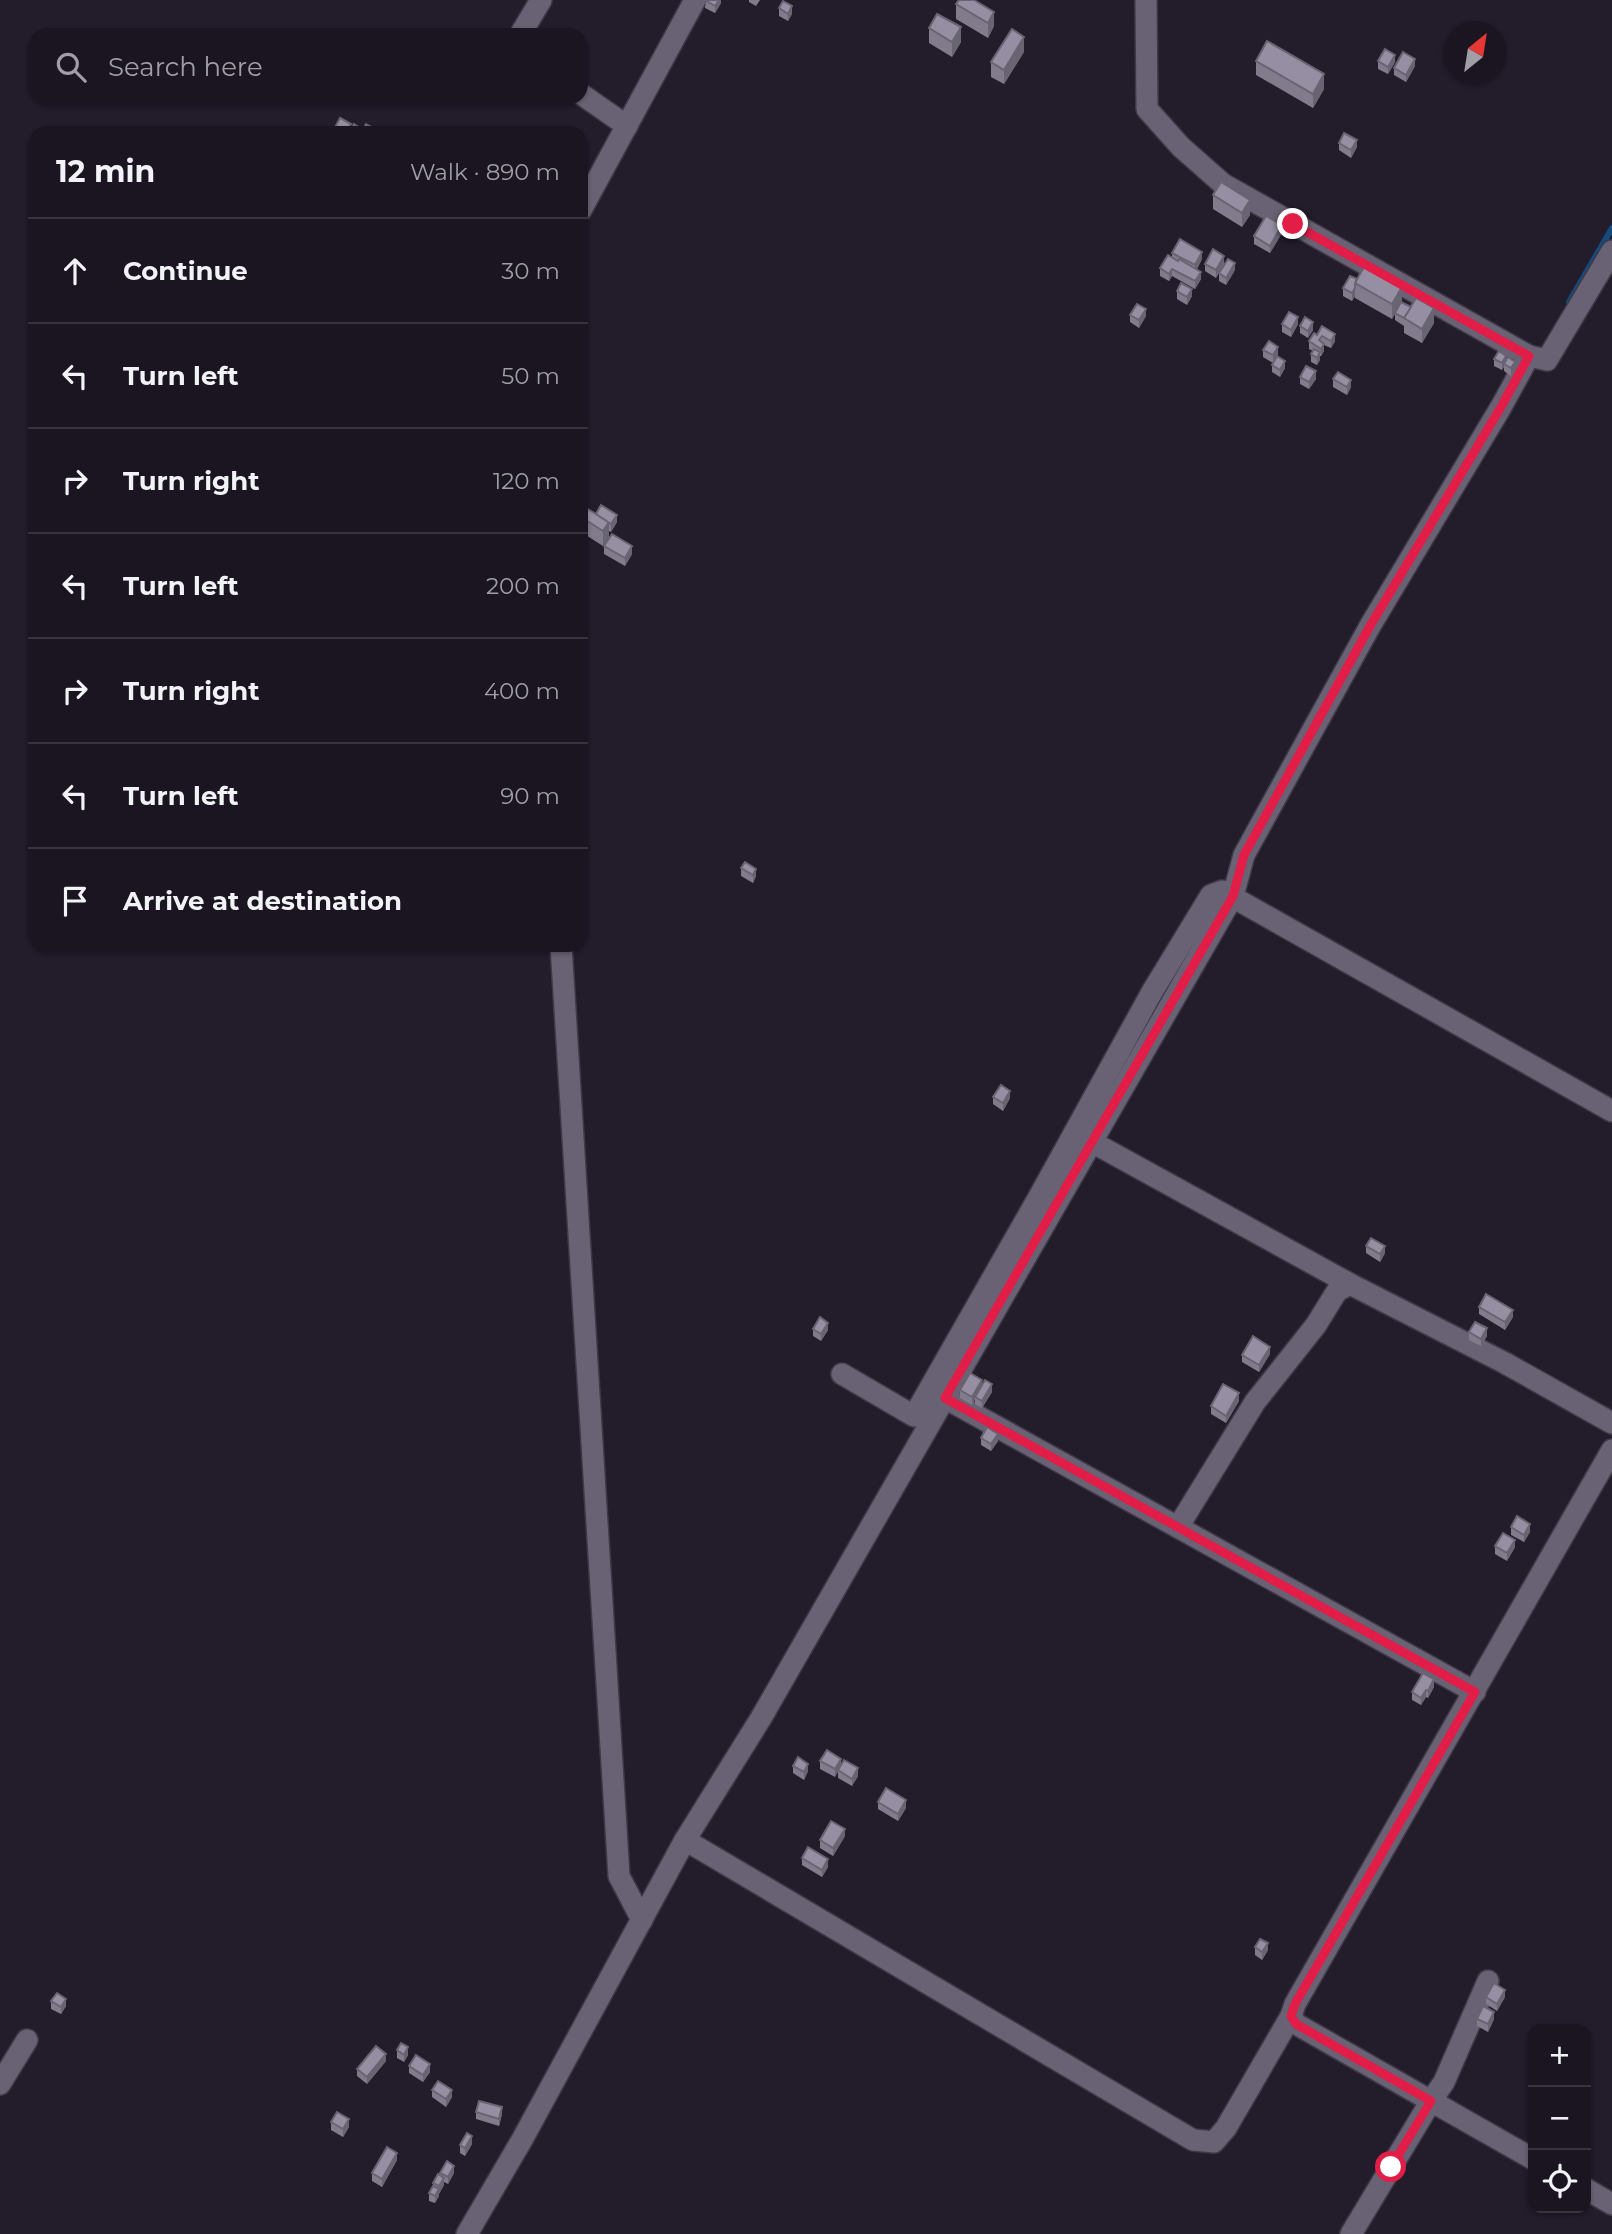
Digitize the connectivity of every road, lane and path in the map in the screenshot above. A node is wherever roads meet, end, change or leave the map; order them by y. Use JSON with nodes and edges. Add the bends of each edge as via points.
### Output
{"nodes":[{"id":1,"x":541,"y":0,"type":"edge"},
{"id":2,"x":695,"y":0,"type":"edge"},
{"id":3,"x":1146,"y":0,"type":"edge"},
{"id":4,"x":524,"y":28,"type":"edge"},
{"id":5,"x":588,"y":99,"type":"edge"},
{"id":6,"x":626,"y":126,"type":"junction"},
{"id":7,"x":588,"y":197,"type":"edge"},
{"id":8,"x":1612,"y":251,"type":"edge"},
{"id":9,"x":1538,"y":358,"type":"junction"},
{"id":10,"x":1233,"y":896,"type":"junction"},
{"id":11,"x":561,"y":952,"type":"edge"},
{"id":12,"x":1612,"y":1111,"type":"edge"},
{"id":13,"x":1092,"y":1142,"type":"junction"},
{"id":14,"x":1350,"y":1284,"type":"junction"},
{"id":15,"x":842,"y":1374,"type":"dead end"},
{"id":16,"x":945,"y":1398,"type":"junction"},
{"id":17,"x":1612,"y":1423,"type":"edge"},
{"id":18,"x":1612,"y":1450,"type":"edge"},
{"id":19,"x":1178,"y":1527,"type":"junction"},
{"id":20,"x":1475,"y":1692,"type":"junction"},
{"id":21,"x":685,"y":1840,"type":"junction"},
{"id":22,"x":642,"y":1920,"type":"junction"},
{"id":23,"x":1488,"y":1981,"type":"dead end"},
{"id":24,"x":1291,"y":2016,"type":"junction"},
{"id":25,"x":27,"y":2040,"type":"dead end"},
{"id":26,"x":0,"y":2084,"type":"edge"},
{"id":27,"x":1431,"y":2101,"type":"junction"},
{"id":28,"x":1528,"y":2156,"type":"edge"},
{"id":29,"x":1591,"y":2192,"type":"edge"},
{"id":30,"x":1612,"y":2204,"type":"edge"},
{"id":31,"x":467,"y":2234,"type":"edge"},
{"id":32,"x":1350,"y":2234,"type":"edge"}],
"edges":[{"from":1,"to":4,"type":"street"},
{"from":2,"to":6,"type":"street"},
{"from":3,"to":9,"type":"street","via":[[1147,109],[1181,147],[1223,184]]},
{"from":5,"to":6,"type":"street"},
{"from":6,"to":7,"type":"street"},
{"from":8,"to":9,"type":"street"},
{"from":9,"to":10,"type":"street","via":[[1501,407],[1370,626],[1244,855]]},
{"from":10,"to":12,"type":"street"},
{"from":10,"to":13,"type":"street"},
{"from":10,"to":15,"type":"street","via":[[1222,891],[1211,895],[914,1416]]},
{"from":11,"to":22,"type":"street","via":[[619,1876]]},
{"from":13,"to":14,"type":"street"},
{"from":13,"to":16,"type":"street"},
{"from":14,"to":17,"type":"street"},
{"from":14,"to":19,"type":"street","via":[[1337,1290],[1317,1325],[1255,1402]]},
{"from":16,"to":19,"type":"street"},
{"from":16,"to":21,"type":"street","via":[[761,1718]]},
{"from":18,"to":20,"type":"street"},
{"from":19,"to":20,"type":"street"},
{"from":20,"to":24,"type":"street"},
{"from":21,"to":22,"type":"street"},
{"from":21,"to":24,"type":"street","via":[[1194,2140],[1214,2142],[1226,2128]]},
{"from":22,"to":31,"type":"street"},
{"from":23,"to":27,"type":"street","via":[[1444,2082]]},
{"from":24,"to":27,"type":"street","via":[[1296,2024]]},
{"from":25,"to":26,"type":"street"},
{"from":27,"to":28,"type":"street"},
{"from":27,"to":32,"type":"street"},
{"from":29,"to":30,"type":"street"}]}
